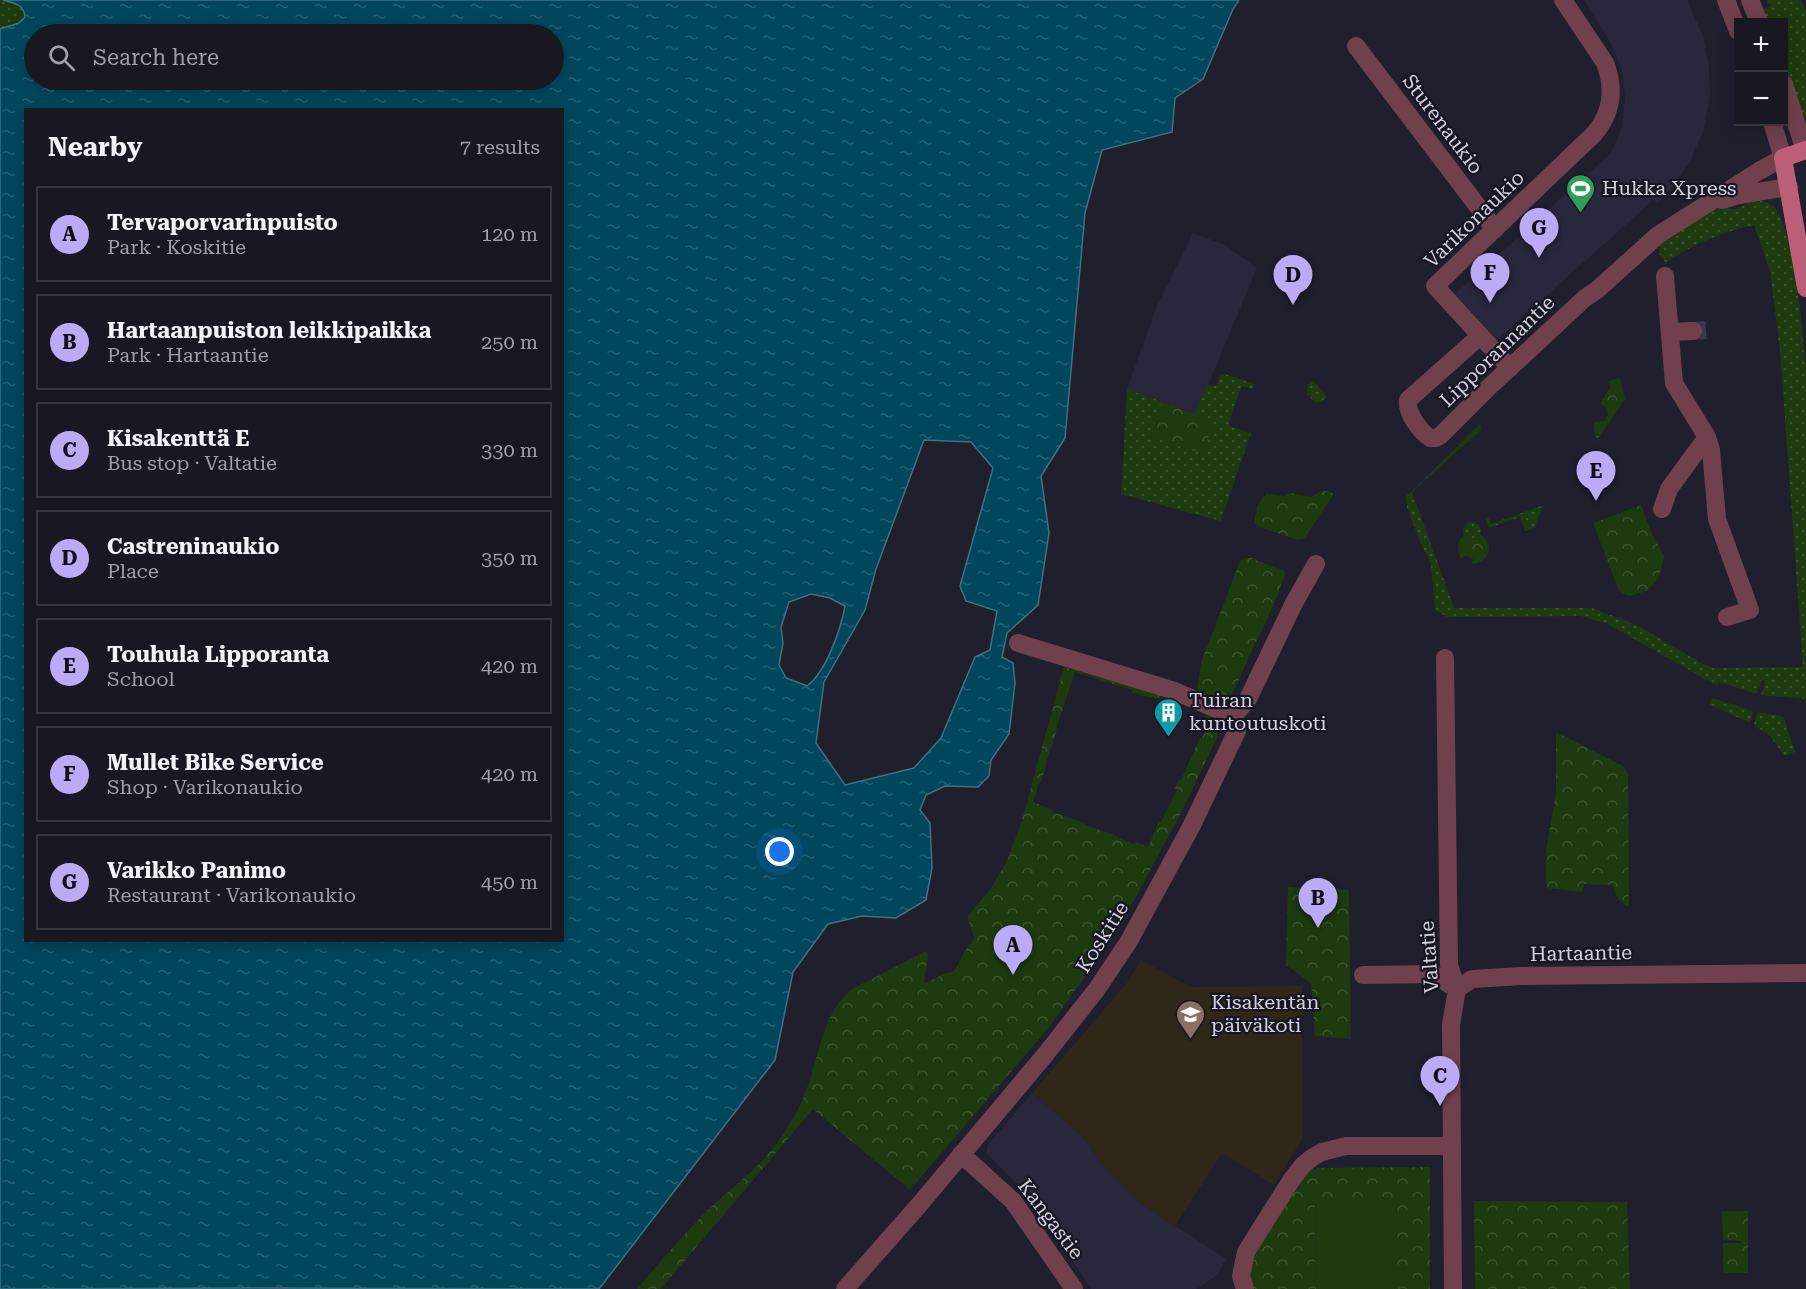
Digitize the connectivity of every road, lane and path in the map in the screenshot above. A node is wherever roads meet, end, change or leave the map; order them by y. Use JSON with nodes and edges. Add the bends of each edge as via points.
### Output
{"nodes":[{"id":1,"x":1563,"y":0,"type":"edge"},
{"id":2,"x":1726,"y":0,"type":"edge"},
{"id":3,"x":1750,"y":0,"type":"edge"},
{"id":4,"x":1757,"y":18,"type":"edge"},
{"id":5,"x":1734,"y":21,"type":"edge"},
{"id":6,"x":1356,"y":46,"type":"dead end"},
{"id":7,"x":1788,"y":96,"type":"edge"},
{"id":8,"x":1773,"y":126,"type":"edge"},
{"id":9,"x":1806,"y":151,"type":"edge"},
{"id":10,"x":1783,"y":158,"type":"junction"},
{"id":11,"x":1798,"y":184,"type":"edge"},
{"id":12,"x":1704,"y":205,"type":"junction"},
{"id":13,"x":1495,"y":230,"type":"junction"},
{"id":14,"x":1665,"y":276,"type":"dead end"},
{"id":15,"x":1806,"y":288,"type":"edge"},
{"id":16,"x":1693,"y":331,"type":"tunnel mouth"},
{"id":17,"x":1670,"y":332,"type":"junction"},
{"id":18,"x":1480,"y":336,"type":"junction"},
{"id":19,"x":1510,"y":368,"type":"junction"},
{"id":20,"x":1707,"y":437,"type":"junction"},
{"id":21,"x":1662,"y":509,"type":"dead end"},
{"id":22,"x":1316,"y":564,"type":"dead end"},
{"id":23,"x":1728,"y":617,"type":"dead end"},
{"id":24,"x":1017,"y":643,"type":"dead end"},
{"id":25,"x":1445,"y":658,"type":"dead end"},
{"id":26,"x":1232,"y":718,"type":"junction"},
{"id":27,"x":1806,"y":973,"type":"edge"},
{"id":28,"x":1363,"y":975,"type":"dead end"},
{"id":29,"x":1457,"y":989,"type":"junction"},
{"id":30,"x":1452,"y":1146,"type":"junction"},
{"id":31,"x":961,"y":1154,"type":"junction"},
{"id":32,"x":847,"y":1288,"type":"edge"},
{"id":33,"x":1074,"y":1289,"type":"edge"},
{"id":34,"x":1245,"y":1289,"type":"edge"},
{"id":35,"x":1453,"y":1289,"type":"edge"}],
"edges":[{"from":1,"to":13,"type":"street","name":"Varikonaukio","via":[[1605,63],[1611,99],[1594,134]]},
{"from":2,"to":5,"type":"street"},
{"from":3,"to":4,"type":"street"},
{"from":6,"to":13,"type":"street","name":"Sturenaukio"},
{"from":7,"to":9,"type":"street"},
{"from":8,"to":10,"type":"street"},
{"from":9,"to":10,"type":"main road"},
{"from":10,"to":11,"type":"main road"},
{"from":10,"to":12,"type":"street","name":"Lipporannantie"},
{"from":11,"to":12,"type":"street","name":"Lipporannantie"},
{"from":11,"to":15,"type":"main road"},
{"from":12,"to":19,"type":"street","name":"Lipporannantie","via":[[1658,235]]},
{"from":13,"to":18,"type":"street","name":"Varikonaukio","via":[[1435,286]]},
{"from":14,"to":17,"type":"street"},
{"from":16,"to":17,"type":"street"},
{"from":17,"to":20,"type":"street","via":[[1674,383]]},
{"from":18,"to":19,"type":"street","name":"Varikonaukio"},
{"from":18,"to":19,"type":"street","name":"Lipporannantie","via":[[1408,400],[1408,411],[1419,427],[1430,438],[1441,435]]},
{"from":20,"to":21,"type":"street","via":[[1669,489]]},
{"from":20,"to":23,"type":"street","via":[[1717,519],[1750,610]]},
{"from":22,"to":26,"type":"street","via":[[1248,699]]},
{"from":24,"to":26,"type":"street","via":[[1172,690]]},
{"from":25,"to":29,"type":"street","name":"Valtatie","via":[[1449,965]]},
{"from":26,"to":31,"type":"street","name":"Koskitie","via":[[1237,731],[1233,742],[1129,941],[1045,1055]]},
{"from":27,"to":29,"type":"street","name":"Hartaantie","via":[[1522,976],[1472,979]]},
{"from":28,"to":29,"type":"street","via":[[1433,974]]},
{"from":29,"to":30,"type":"street","name":"Valtatie","via":[[1451,1025]]},
{"from":30,"to":34,"type":"street","via":[[1346,1146],[1313,1157],[1292,1179],[1246,1251],[1241,1276]]},
{"from":30,"to":35,"type":"street","name":"Valtatie"},
{"from":31,"to":32,"type":"street","name":"Koskitie"},
{"from":31,"to":33,"type":"street","name":"Kangastie","via":[[1013,1201]]}]}
